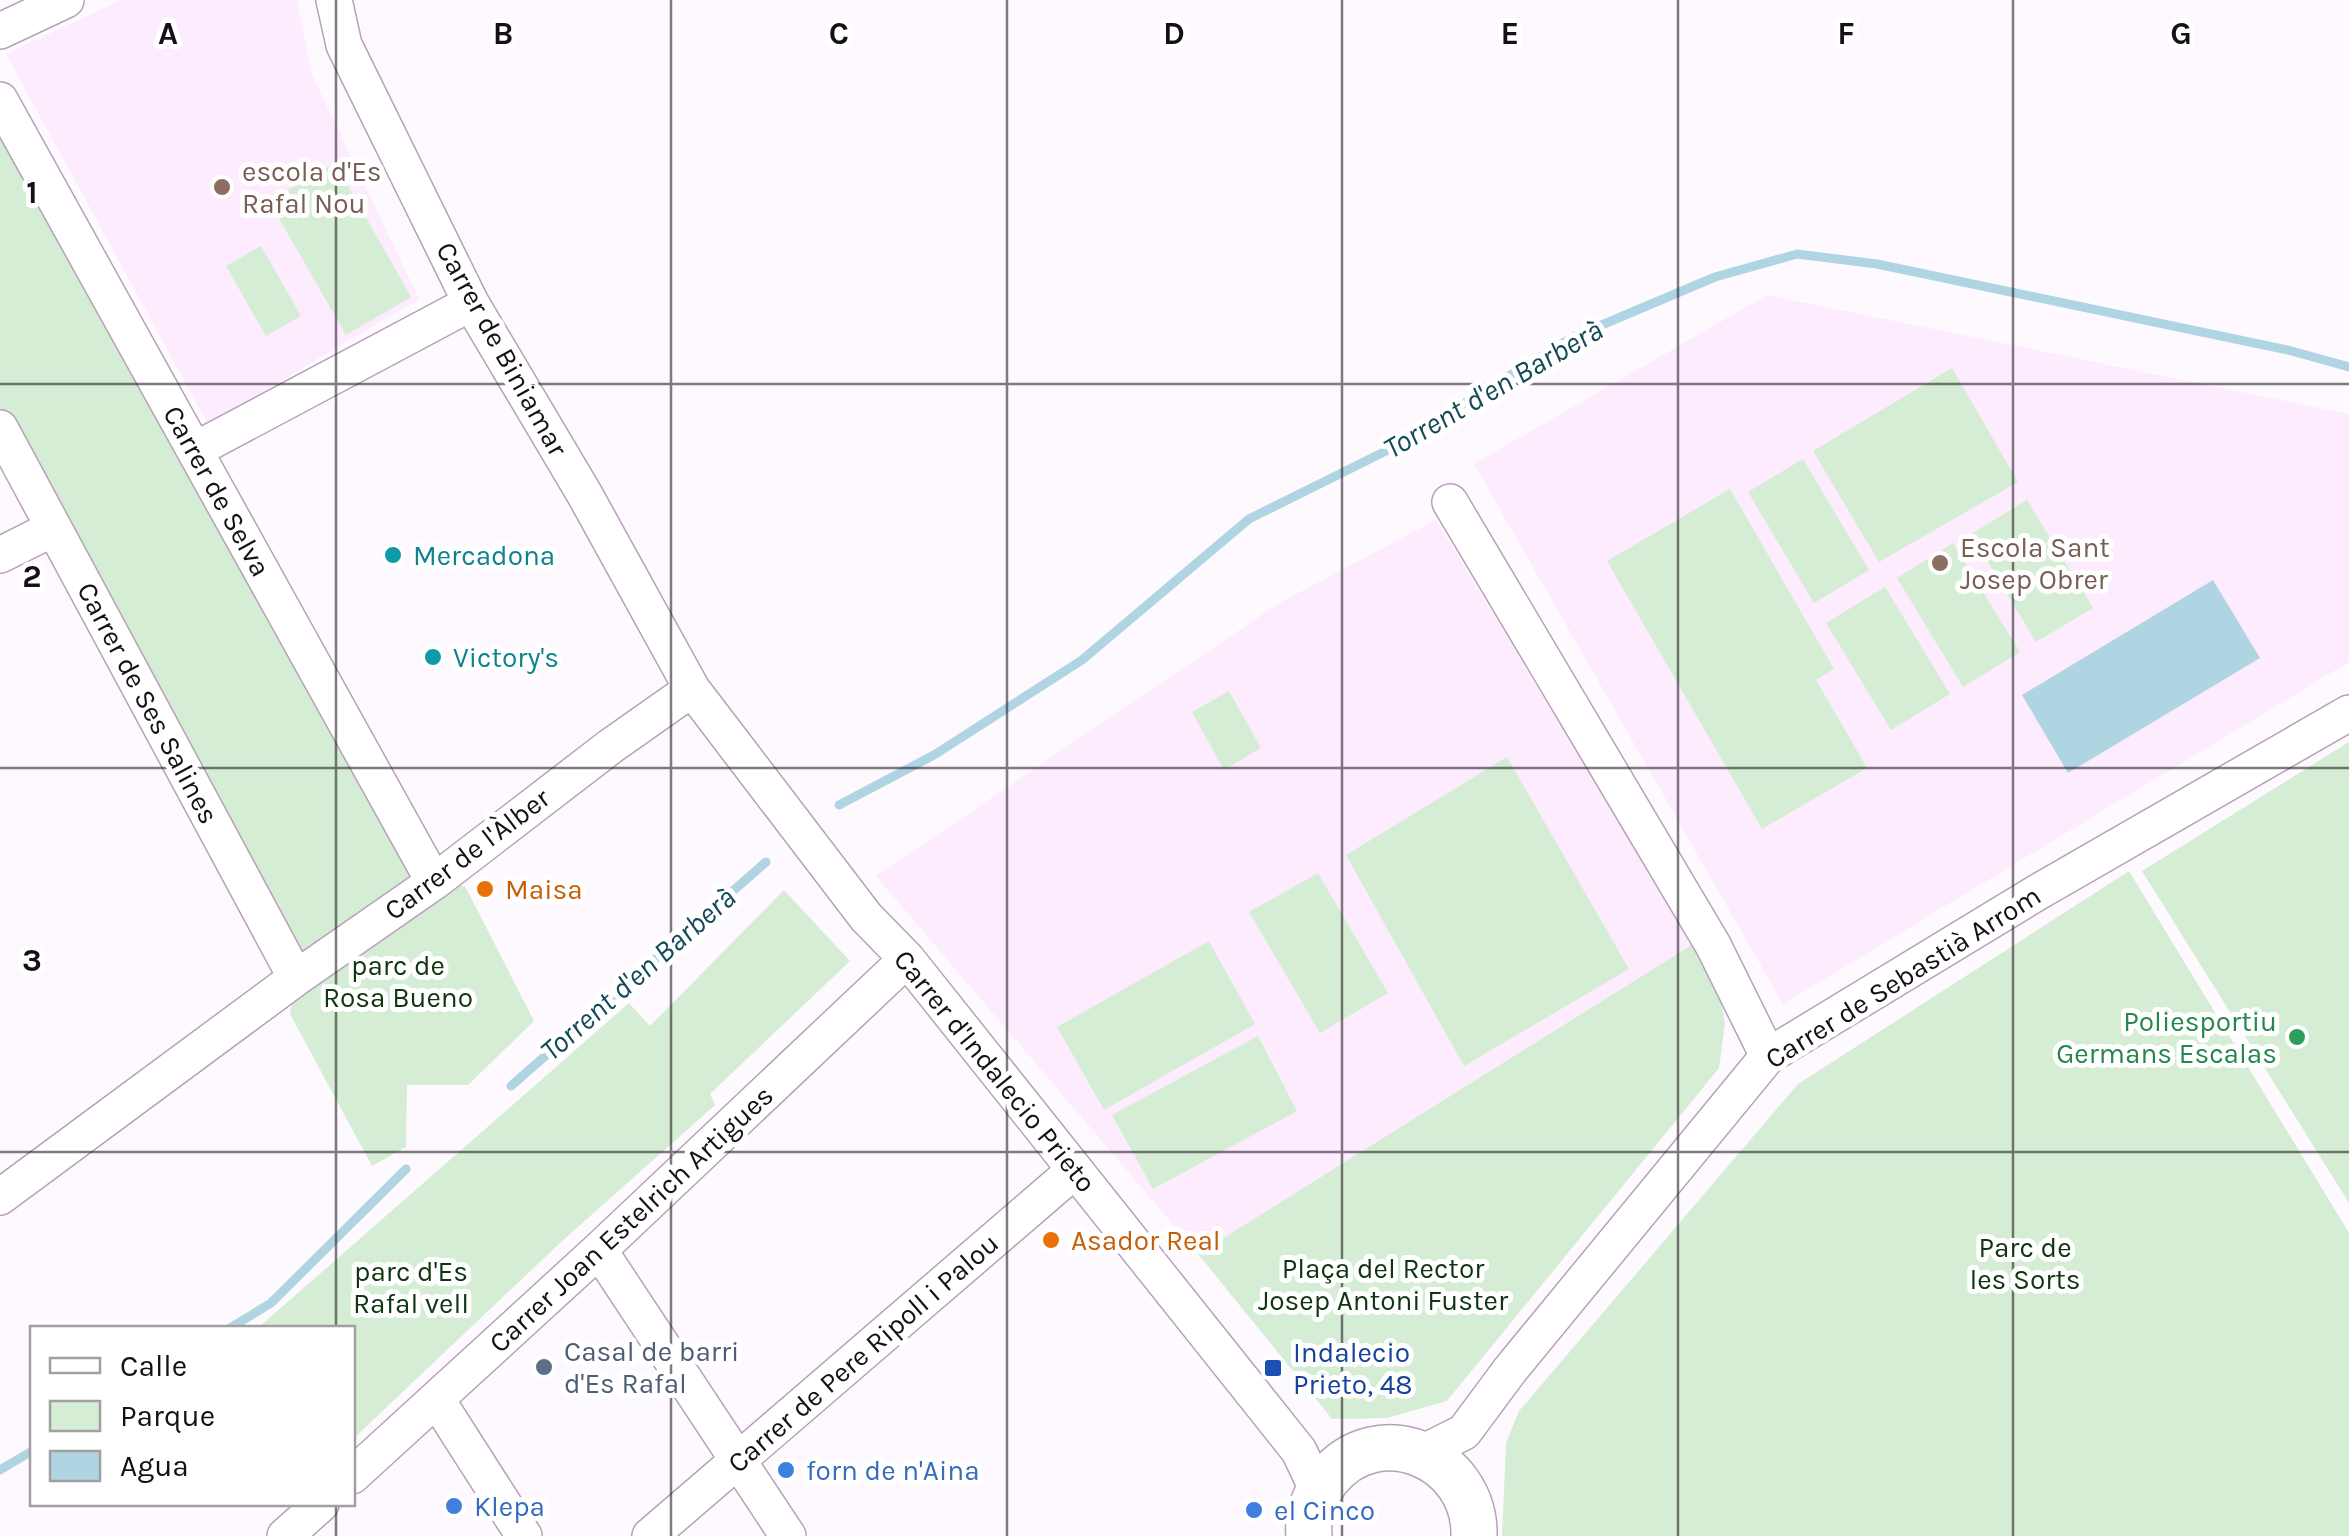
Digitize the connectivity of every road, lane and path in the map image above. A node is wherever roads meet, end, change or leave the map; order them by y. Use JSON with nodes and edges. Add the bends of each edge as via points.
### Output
{"nodes":[{"id":1,"x":66,"y":0,"type":"edge"},
{"id":2,"x":334,"y":0,"type":"edge"},
{"id":3,"x":0,"y":31,"type":"edge"},
{"id":4,"x":0,"y":100,"type":"edge"},
{"id":5,"x":471,"y":303,"type":"junction"},
{"id":6,"x":0,"y":428,"type":"edge"},
{"id":7,"x":195,"y":450,"type":"junction"},
{"id":8,"x":1450,"y":502,"type":"dead end"},
{"id":9,"x":54,"y":528,"type":"junction"},
{"id":10,"x":0,"y":555,"type":"edge"},
{"id":11,"x":692,"y":689,"type":"junction"},
{"id":12,"x":2349,"y":712,"type":"edge"},
{"id":13,"x":434,"y":882,"type":"junction"},
{"id":14,"x":908,"y":960,"type":"junction"},
{"id":15,"x":296,"y":978,"type":"junction"},
{"id":16,"x":1768,"y":1056,"type":"junction"},
{"id":17,"x":1075,"y":1170,"type":"junction"},
{"id":18,"x":0,"y":1197,"type":"edge"},
{"id":19,"x":599,"y":1250,"type":"junction"},
{"id":20,"x":438,"y":1400,"type":"junction"},
{"id":21,"x":1464,"y":1432,"type":"junction"},
{"id":22,"x":1422,"y":1453,"type":"junction"},
{"id":23,"x":738,"y":1462,"type":"junction"},
{"id":24,"x":355,"y":1473,"type":"edge"},
{"id":25,"x":1459,"y":1482,"type":"junction"},
{"id":26,"x":1312,"y":1501,"type":"edge"},
{"id":27,"x":319,"y":1506,"type":"edge"},
{"id":28,"x":285,"y":1536,"type":"edge"},
{"id":29,"x":524,"y":1536,"type":"edge"},
{"id":30,"x":650,"y":1536,"type":"edge"},
{"id":31,"x":788,"y":1536,"type":"edge"},
{"id":32,"x":1474,"y":1536,"type":"edge"}],
"edges":[{"from":1,"to":3,"type":"street"},
{"from":2,"to":5,"type":"street","name":"Carrer de Biniamar","via":[[344,45]]},
{"from":4,"to":7,"type":"street","name":"Carrer de Selva"},
{"from":5,"to":7,"type":"street"},
{"from":5,"to":11,"type":"street","name":"Carrer de Biniamar"},
{"from":6,"to":9,"type":"street","name":"Carrer de Ses Salines"},
{"from":7,"to":13,"type":"street","name":"Carrer de Selva"},
{"from":8,"to":16,"type":"street","via":[[1713,945]]},
{"from":9,"to":10,"type":"street"},
{"from":9,"to":15,"type":"street","name":"Carrer de Ses Salines"},
{"from":11,"to":13,"type":"street","name":"Carrer de l'Àlber"},
{"from":11,"to":14,"type":"street","name":"Carrer d'Indalecio Prieto","via":[[866,916]]},
{"from":12,"to":16,"type":"street","name":"Carrer de Sebastià Arrom"},
{"from":13,"to":15,"type":"street","name":"Carrer de l'Àlber"},
{"from":14,"to":17,"type":"street","name":"Carrer d'Indalecio Prieto"},
{"from":14,"to":19,"type":"street","name":"Carrer Joan Estelrich Artigues"},
{"from":15,"to":18,"type":"street","name":"Carrer de l'Àlber"},
{"from":16,"to":21,"type":"street","name":"Carrer de Sebastià Arrom"},
{"from":17,"to":23,"type":"street","name":"Carrer de Pere Ripoll i Palou"},
{"from":17,"to":26,"type":"street","name":"Carrer d'Indalecio Prieto"},
{"from":19,"to":20,"type":"street","name":"Carrer Joan Estelrich Artigues"},
{"from":19,"to":23,"type":"street"},
{"from":20,"to":24,"type":"street","name":"Carrer Joan Estelrich Artigues"},
{"from":20,"to":29,"type":"street"},
{"from":21,"to":22,"type":"street","name":"Carrer de Sebastià Arrom"},
{"from":21,"to":25,"type":"street"},
{"from":22,"to":25,"type":"street"},
{"from":22,"to":26,"type":"street","via":[[1369,1450]]},
{"from":23,"to":30,"type":"street","name":"Carrer de Pere Ripoll i Palou"},
{"from":23,"to":31,"type":"street"},
{"from":25,"to":32,"type":"street","via":[[1470,1502]]},
{"from":27,"to":28,"type":"street"}]}
